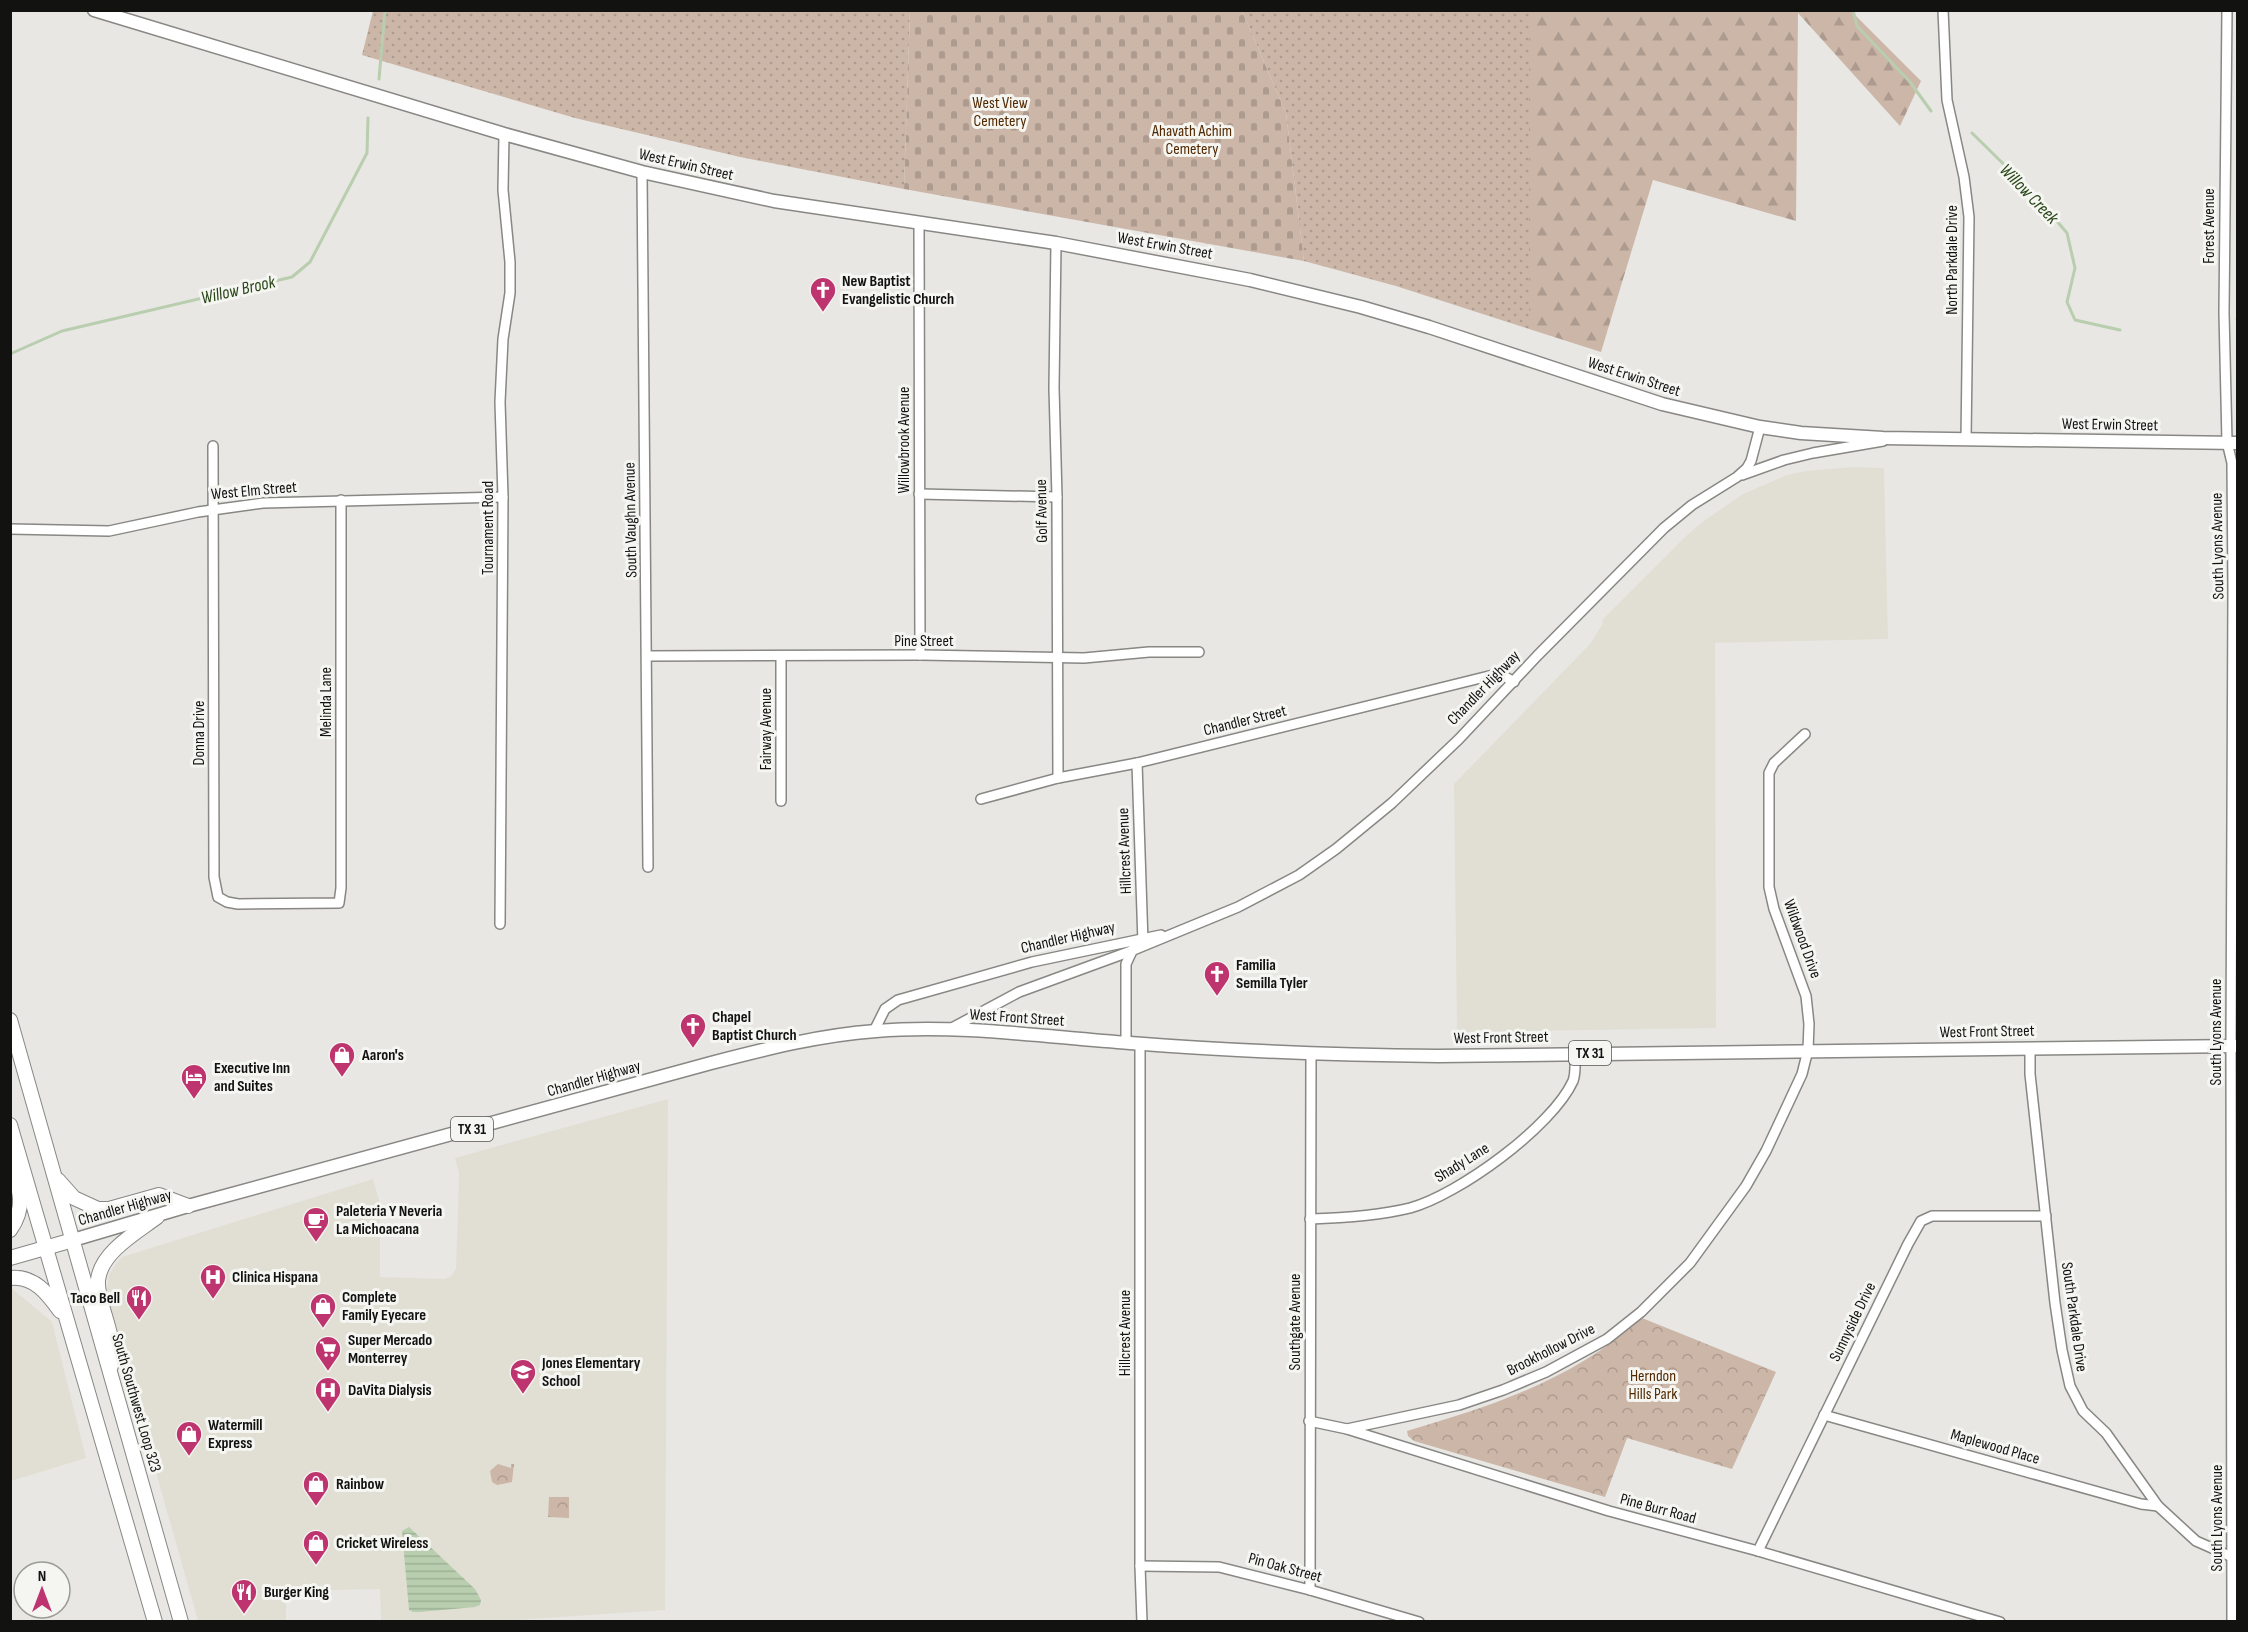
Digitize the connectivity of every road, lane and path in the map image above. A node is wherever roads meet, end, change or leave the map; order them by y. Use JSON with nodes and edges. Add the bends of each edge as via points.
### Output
{"nodes":[{"id":1,"x":94,"y":10,"type":"edge"},
{"id":2,"x":1943,"y":10,"type":"edge"},
{"id":3,"x":2227,"y":10,"type":"edge"},
{"id":4,"x":504,"y":134,"type":"junction"},
{"id":5,"x":642,"y":172,"type":"junction"},
{"id":6,"x":919,"y":224,"type":"junction"},
{"id":7,"x":1056,"y":243,"type":"junction"},
{"id":8,"x":1760,"y":427,"type":"junction"},
{"id":9,"x":1899,"y":439,"type":"junction"},
{"id":10,"x":1966,"y":440,"type":"junction"},
{"id":11,"x":2232,"y":442,"type":"edge"},
{"id":12,"x":213,"y":446,"type":"dead end"},
{"id":13,"x":1737,"y":477,"type":"junction"},
{"id":14,"x":919,"y":494,"type":"junction"},
{"id":15,"x":503,"y":497,"type":"junction"},
{"id":16,"x":1057,"y":497,"type":"junction"},
{"id":17,"x":341,"y":500,"type":"junction"},
{"id":18,"x":214,"y":510,"type":"junction"},
{"id":19,"x":10,"y":530,"type":"edge"},
{"id":20,"x":2236,"y":589,"type":"edge"},
{"id":21,"x":1199,"y":652,"type":"dead end"},
{"id":22,"x":920,"y":655,"type":"junction"},
{"id":23,"x":648,"y":656,"type":"junction"},
{"id":24,"x":782,"y":657,"type":"junction"},
{"id":25,"x":1058,"y":658,"type":"junction"},
{"id":26,"x":1514,"y":682,"type":"junction"},
{"id":27,"x":1805,"y":734,"type":"dead end"},
{"id":28,"x":1137,"y":763,"type":"junction"},
{"id":29,"x":1058,"y":778,"type":"junction"},
{"id":30,"x":981,"y":799,"type":"dead end"},
{"id":31,"x":782,"y":801,"type":"dead end"},
{"id":32,"x":648,"y":867,"type":"dead end"},
{"id":33,"x":339,"y":903,"type":"joint"},
{"id":34,"x":500,"y":924,"type":"dead end"},
{"id":35,"x":1143,"y":942,"type":"junction"},
{"id":36,"x":1131,"y":951,"type":"junction"},
{"id":37,"x":10,"y":1020,"type":"edge"},
{"id":38,"x":950,"y":1029,"type":"junction"},
{"id":39,"x":874,"y":1031,"type":"junction"},
{"id":40,"x":1126,"y":1043,"type":"junction"},
{"id":41,"x":1140,"y":1044,"type":"junction"},
{"id":42,"x":2234,"y":1046,"type":"edge"},
{"id":43,"x":2030,"y":1049,"type":"junction"},
{"id":44,"x":1808,"y":1050,"type":"junction"},
{"id":45,"x":1575,"y":1053,"type":"junction"},
{"id":46,"x":1311,"y":1054,"type":"junction"},
{"id":47,"x":10,"y":1125,"type":"edge"},
{"id":48,"x":1761,"y":1159,"type":"joint"},
{"id":49,"x":10,"y":1160,"type":"edge"},
{"id":50,"x":54,"y":1173,"type":"junction"},
{"id":51,"x":188,"y":1206,"type":"junction"},
{"id":52,"x":2046,"y":1216,"type":"junction"},
{"id":53,"x":156,"y":1217,"type":"junction"},
{"id":54,"x":1310,"y":1219,"type":"junction"},
{"id":55,"x":10,"y":1230,"type":"edge"},
{"id":56,"x":73,"y":1240,"type":"junction"},
{"id":57,"x":47,"y":1248,"type":"junction"},
{"id":58,"x":10,"y":1258,"type":"edge"},
{"id":59,"x":10,"y":1278,"type":"edge"},
{"id":60,"x":66,"y":1320,"type":"junction"},
{"id":61,"x":110,"y":1371,"type":"junction"},
{"id":62,"x":1824,"y":1415,"type":"junction"},
{"id":63,"x":1310,"y":1421,"type":"junction"},
{"id":64,"x":1347,"y":1429,"type":"junction"},
{"id":65,"x":2158,"y":1506,"type":"junction"},
{"id":66,"x":1758,"y":1551,"type":"junction"},
{"id":67,"x":2232,"y":1557,"type":"junction"},
{"id":68,"x":1140,"y":1566,"type":"junction"},
{"id":69,"x":1310,"y":1590,"type":"junction"},
{"id":70,"x":155,"y":1622,"type":"edge"},
{"id":71,"x":181,"y":1622,"type":"edge"},
{"id":72,"x":1142,"y":1622,"type":"edge"},
{"id":73,"x":1419,"y":1622,"type":"edge"},
{"id":74,"x":2000,"y":1622,"type":"edge"},
{"id":75,"x":2232,"y":1622,"type":"edge"}],
"edges":[{"from":1,"to":4,"type":"main road","name":"West Erwin Street"},
{"from":2,"to":10,"type":"street","name":"North Parkdale Drive","via":[[1947,100],[1969,217]]},
{"from":3,"to":11,"type":"street","name":"Forest Avenue","via":[[2224,313]]},
{"from":4,"to":5,"type":"main road","name":"West Erwin Street"},
{"from":4,"to":15,"type":"street","name":"Tournament Road","via":[[503,189],[510,293],[500,402]]},
{"from":5,"to":6,"type":"main road","name":"West Erwin Street","via":[[764,199]]},
{"from":5,"to":23,"type":"street","name":"South Vaughn Avenue"},
{"from":6,"to":7,"type":"main road","name":"West Erwin Street"},
{"from":6,"to":14,"type":"street","name":"Willowbrook Avenue"},
{"from":7,"to":8,"type":"main road","name":"West Erwin Street","via":[[1216,272],[1361,307],[1662,404]]},
{"from":7,"to":16,"type":"street","name":"Golf Avenue"},
{"from":8,"to":9,"type":"main road","name":"West Erwin Street"},
{"from":8,"to":13,"type":"street","name":"Chandler Highway","via":[[1751,461]]},
{"from":9,"to":10,"type":"main road","name":"West Erwin Street"},
{"from":9,"to":13,"type":"street","name":"Chandler Highway","via":[[1813,453]]},
{"from":10,"to":11,"type":"main road","name":"West Erwin Street"},
{"from":11,"to":20,"type":"street","name":"South Lyons Avenue"},
{"from":12,"to":18,"type":"street","name":"Donna Drive"},
{"from":13,"to":26,"type":"street","name":"Chandler Highway","via":[[1664,528]]},
{"from":14,"to":16,"type":"street"},
{"from":14,"to":22,"type":"street","name":"Willowbrook Avenue"},
{"from":15,"to":17,"type":"street","name":"West Elm Street"},
{"from":15,"to":34,"type":"street","name":"Tournament Road"},
{"from":16,"to":25,"type":"street","name":"Golf Avenue"},
{"from":17,"to":18,"type":"street","name":"West Elm Street","via":[[263,503]]},
{"from":17,"to":33,"type":"street","name":"Melinda Lane"},
{"from":18,"to":19,"type":"street","name":"West Elm Street","via":[[109,531]]},
{"from":18,"to":33,"type":"street","name":"Donna Drive","via":[[214,886],[218,897],[238,904]]},
{"from":20,"to":42,"type":"street","name":"South Lyons Avenue"},
{"from":21,"to":25,"type":"street","name":"Pine Street"},
{"from":22,"to":24,"type":"street","name":"Pine Street"},
{"from":22,"to":25,"type":"street","name":"Pine Street"},
{"from":23,"to":24,"type":"street","name":"Pine Street"},
{"from":23,"to":32,"type":"street","name":"South Vaughn Avenue"},
{"from":24,"to":31,"type":"street","name":"Fairway Avenue"},
{"from":25,"to":29,"type":"street","name":"Golf Avenue"},
{"from":26,"to":28,"type":"street","name":"Chandler Street","via":[[1493,675]]},
{"from":26,"to":35,"type":"street","name":"Chandler Highway","via":[[1392,803],[1299,875],[1238,907]]},
{"from":27,"to":44,"type":"street","name":"Wildwood Drive","via":[[1774,763],[1769,773],[1767,861],[1773,909],[1806,996]]},
{"from":28,"to":29,"type":"street","name":"Chandler Street"},
{"from":28,"to":35,"type":"street","name":"Hillcrest Avenue"},
{"from":29,"to":30,"type":"street","name":"Chandler Street"},
{"from":35,"to":36,"type":"street"},
{"from":35,"to":39,"type":"street","name":"Chandler Highway","via":[[1032,962],[898,1000],[885,1009]]},
{"from":36,"to":38,"type":"street","name":"Chandler Highway","via":[[1019,992]]},
{"from":36,"to":40,"type":"street","via":[[1126,964]]},
{"from":37,"to":50,"type":"highway","name":"South Southwest Loop 323"},
{"from":38,"to":39,"type":"main road","name":"West Front Street","number":"TX 31"},
{"from":38,"to":40,"type":"main road","name":"West Front Street","number":"TX 31"},
{"from":39,"to":51,"type":"main road","name":"Chandler Highway","number":"TX 31","via":[[749,1053]]},
{"from":40,"to":41,"type":"main road","name":"West Front Street","number":"TX 31"},
{"from":41,"to":46,"type":"main road","name":"West Front Street","number":"TX 31"},
{"from":41,"to":68,"type":"street","name":"Hillcrest Avenue"},
{"from":42,"to":43,"type":"main road","name":"West Front Street","number":"TX 31"},
{"from":42,"to":67,"type":"street","name":"South Lyons Avenue"},
{"from":43,"to":44,"type":"main road","name":"West Front Street","number":"TX 31"},
{"from":43,"to":52,"type":"street","name":"South Parkdale Drive"},
{"from":44,"to":45,"type":"main road","name":"West Front Street","number":"TX 31"},
{"from":44,"to":48,"type":"street","name":"Wildwood Drive","via":[[1802,1074]]},
{"from":45,"to":46,"type":"main road","name":"West Front Street","number":"TX 31"},
{"from":45,"to":54,"type":"street","name":"Shady Lane","via":[[1574,1078],[1553,1109],[1494,1163],[1449,1191],[1412,1207],[1365,1217]]},
{"from":46,"to":54,"type":"street","name":"Southgate Avenue"},
{"from":47,"to":57,"type":"highway"},
{"from":48,"to":64,"type":"street","name":"Brookhollow Drive","via":[[1690,1263],[1641,1312],[1607,1339],[1503,1390],[1459,1405]]},
{"from":49,"to":55,"type":"highway","via":[[21,1201]]},
{"from":50,"to":51,"type":"highway","via":[[74,1198],[98,1209],[159,1196]]},
{"from":50,"to":56,"type":"highway","name":"South Southwest Loop 323"},
{"from":51,"to":53,"type":"main road","name":"Chandler Highway","number":"TX 31"},
{"from":52,"to":62,"type":"street","name":"Sunnyside Drive","via":[[1932,1216],[1921,1221]]},
{"from":52,"to":65,"type":"street","name":"South Parkdale Drive","via":[[2070,1386],[2083,1411],[2106,1433]]},
{"from":53,"to":56,"type":"main road","name":"Chandler Highway","number":"TX 31"},
{"from":53,"to":61,"type":"highway","via":[[114,1251],[98,1277],[114,1346]]},
{"from":54,"to":63,"type":"street","name":"Southgate Avenue"},
{"from":56,"to":57,"type":"highway","name":"Chandler Highway","number":"TX 31"},
{"from":56,"to":61,"type":"highway","name":"South Southwest Loop 323"},
{"from":57,"to":58,"type":"highway","name":"Chandler Highway","number":"TX 31"},
{"from":57,"to":60,"type":"highway"},
{"from":59,"to":60,"type":"highway","via":[[22,1277],[40,1287]]},
{"from":60,"to":70,"type":"highway"},
{"from":61,"to":71,"type":"highway","name":"South Southwest Loop 323"},
{"from":62,"to":65,"type":"street","name":"Maplewood Place"},
{"from":62,"to":66,"type":"street","name":"Sunnyside Drive"},
{"from":63,"to":64,"type":"street","name":"Pine Burr Road"},
{"from":63,"to":69,"type":"street","name":"Southgate Avenue"},
{"from":64,"to":66,"type":"street","name":"Pine Burr Road","via":[[1609,1511]]},
{"from":65,"to":67,"type":"street","name":"South Parkdale Drive","via":[[2196,1541]]},
{"from":66,"to":74,"type":"street","name":"Pine Burr Road"},
{"from":67,"to":75,"type":"street","name":"South Lyons Avenue"},
{"from":68,"to":69,"type":"street","name":"Pin Oak Street","via":[[1219,1567]]},
{"from":68,"to":72,"type":"street","name":"Hillcrest Avenue"},
{"from":69,"to":73,"type":"street","name":"Pin Oak Street"}]}
